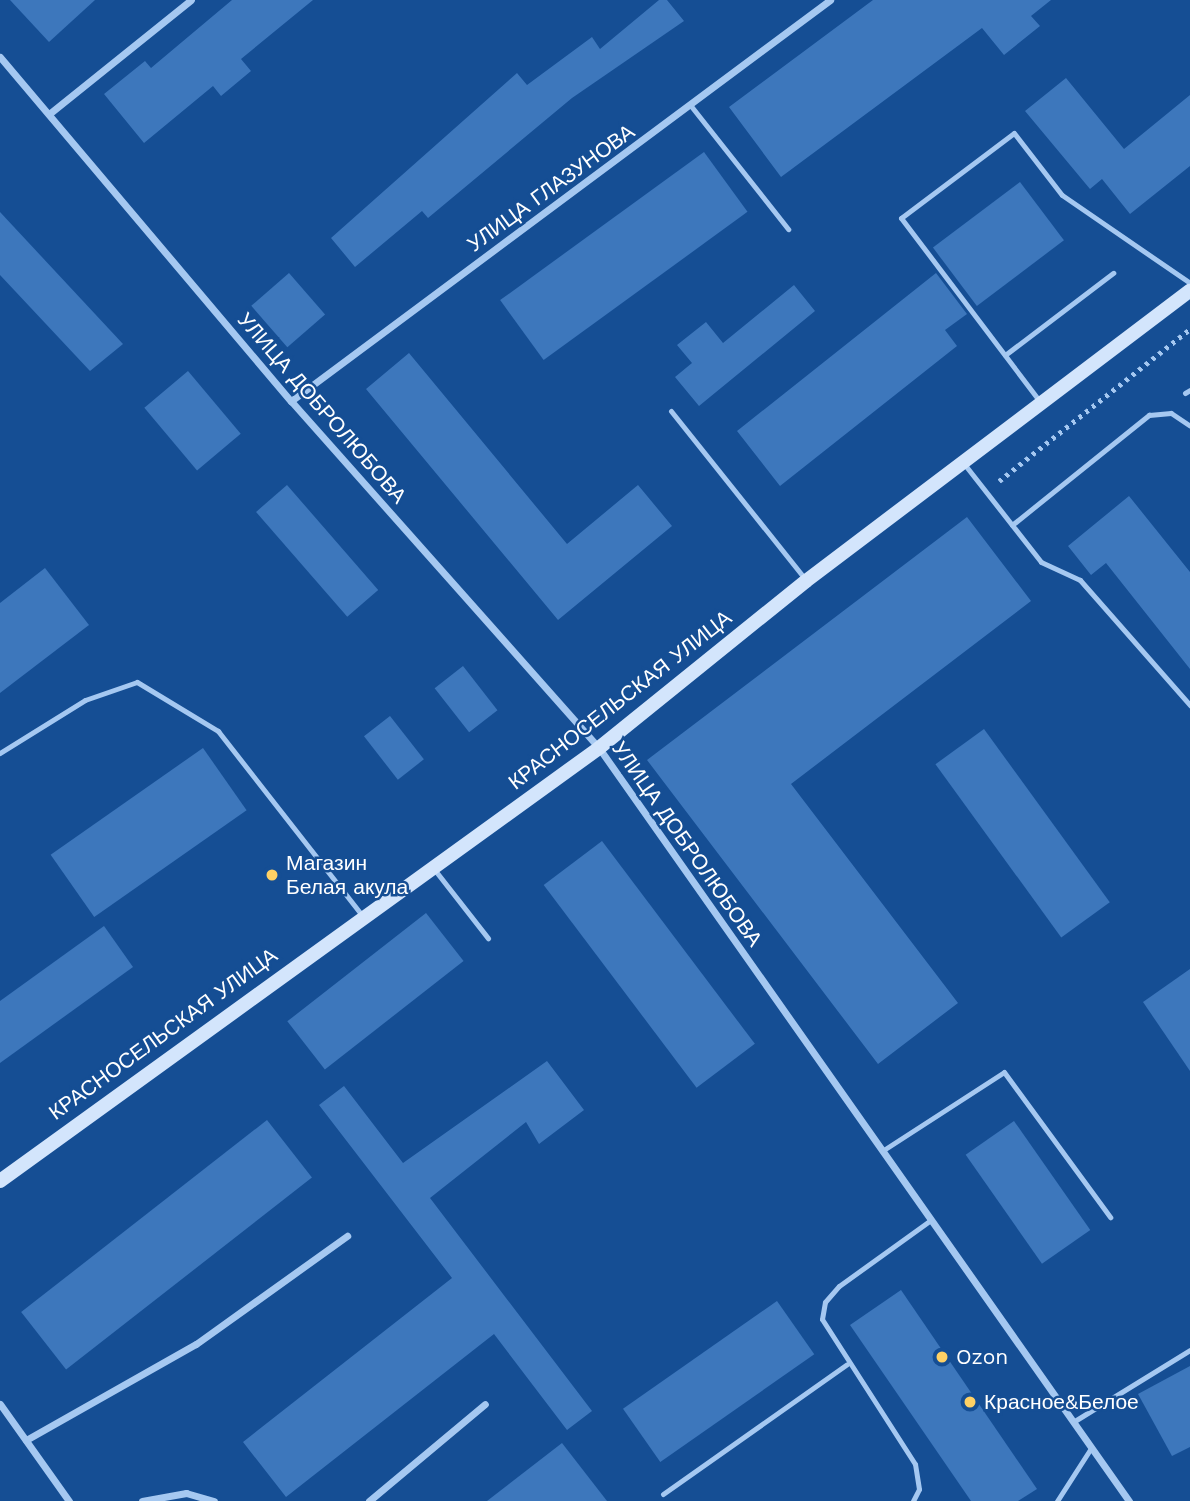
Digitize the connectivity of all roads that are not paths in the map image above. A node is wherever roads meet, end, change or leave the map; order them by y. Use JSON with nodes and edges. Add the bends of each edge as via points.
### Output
{"nodes":[{"id":1,"x":191,"y":0,"type":"edge"},
{"id":2,"x":830,"y":0,"type":"edge"},
{"id":3,"x":0,"y":57,"type":"edge"},
{"id":4,"x":691,"y":106,"type":"junction"},
{"id":5,"x":49,"y":114,"type":"junction"},
{"id":6,"x":788,"y":229,"type":"dead end"},
{"id":7,"x":1113,"y":273,"type":"dead end"},
{"id":8,"x":1190,"y":283,"type":"edge"},
{"id":9,"x":1190,"y":290,"type":"edge"},
{"id":10,"x":1005,"y":355,"type":"junction"},
{"id":11,"x":291,"y":401,"type":"junction"},
{"id":12,"x":1042,"y":405,"type":"junction"},
{"id":13,"x":671,"y":411,"type":"dead end"},
{"id":14,"x":1189,"y":425,"type":"edge"},
{"id":15,"x":965,"y":465,"type":"junction"},
{"id":16,"x":1012,"y":525,"type":"junction"},
{"id":17,"x":806,"y":581,"type":"junction"},
{"id":18,"x":1190,"y":705,"type":"edge"},
{"id":19,"x":599,"y":748,"type":"junction"},
{"id":20,"x":0,"y":753,"type":"edge"},
{"id":21,"x":431,"y":866,"type":"junction"},
{"id":22,"x":361,"y":914,"type":"junction"},
{"id":23,"x":488,"y":938,"type":"dead end"},
{"id":24,"x":882,"y":1151,"type":"junction"},
{"id":25,"x":0,"y":1181,"type":"edge"},
{"id":26,"x":1110,"y":1217,"type":"dead end"},
{"id":27,"x":931,"y":1220,"type":"junction"},
{"id":28,"x":347,"y":1236,"type":"dead end"},
{"id":29,"x":1190,"y":1350,"type":"edge"},
{"id":30,"x":847,"y":1364,"type":"junction"},
{"id":31,"x":0,"y":1404,"type":"edge"},
{"id":32,"x":485,"y":1404,"type":"dead end"},
{"id":33,"x":1073,"y":1422,"type":"junction"},
{"id":34,"x":26,"y":1440,"type":"junction"},
{"id":35,"x":1091,"y":1448,"type":"junction"},
{"id":36,"x":663,"y":1493,"type":"dead end"},
{"id":37,"x":69,"y":1501,"type":"edge"},
{"id":38,"x":142,"y":1501,"type":"edge"},
{"id":39,"x":214,"y":1501,"type":"edge"},
{"id":40,"x":369,"y":1501,"type":"edge"},
{"id":41,"x":913,"y":1501,"type":"edge"},
{"id":42,"x":1057,"y":1501,"type":"edge"},
{"id":43,"x":1129,"y":1501,"type":"edge"}],
"edges":[{"from":1,"to":5,"type":"street"},
{"from":2,"to":4,"type":"street","name":"УЛИЦА ГЛАЗУНОВА"},
{"from":3,"to":5,"type":"street","name":"УЛИЦА ДОБРОЛЮБОВА"},
{"from":4,"to":6,"type":"lane"},
{"from":4,"to":11,"type":"street","name":"УЛИЦА ГЛАЗУНОВА"},
{"from":5,"to":11,"type":"street","name":"УЛИЦА ДОБРОЛЮБОВА"},
{"from":7,"to":10,"type":"lane"},
{"from":8,"to":10,"type":"lane","via":[[1062,195],[1014,132],[901,218]]},
{"from":9,"to":12,"type":"main road","name":"КРАСНОСЕЛЬСКАЯ УЛИЦА"},
{"from":10,"to":12,"type":"lane"},
{"from":11,"to":19,"type":"street","name":"УЛИЦА ДОБРОЛЮБОВА"},
{"from":12,"to":15,"type":"main road","name":"КРАСНОСЕЛЬСКАЯ УЛИЦА"},
{"from":13,"to":17,"type":"lane"},
{"from":14,"to":16,"type":"lane","via":[[1171,413],[1149,415]]},
{"from":15,"to":16,"type":"lane"},
{"from":15,"to":17,"type":"main road","name":"КРАСНОСЕЛЬСКАЯ УЛИЦА"},
{"from":16,"to":18,"type":"lane","via":[[1041,562],[1080,580]]},
{"from":17,"to":19,"type":"main road","name":"КРАСНОСЕЛЬСКАЯ УЛИЦА"},
{"from":19,"to":21,"type":"main road","name":"КРАСНОСЕЛЬСКАЯ УЛИЦА"},
{"from":19,"to":24,"type":"street","name":"УЛИЦА ДОБРОЛЮБОВА"},
{"from":20,"to":22,"type":"lane","via":[[85,700],[137,682],[218,731]]},
{"from":21,"to":22,"type":"main road","name":"КРАСНОСЕЛЬСКАЯ УЛИЦА"},
{"from":21,"to":23,"type":"lane"},
{"from":22,"to":25,"type":"main road","name":"КРАСНОСЕЛЬСКАЯ УЛИЦА"},
{"from":24,"to":26,"type":"lane","via":[[1004,1072]]},
{"from":24,"to":27,"type":"street","name":"УЛИЦА ДОБРОЛЮБОВА"},
{"from":27,"to":30,"type":"lane","via":[[825,1302],[822,1319]]},
{"from":27,"to":33,"type":"street","name":"УЛИЦА ДОБРОЛЮБОВА"},
{"from":28,"to":34,"type":"street","via":[[196,1344]]},
{"from":29,"to":33,"type":"lane"},
{"from":30,"to":36,"type":"lane"},
{"from":30,"to":41,"type":"lane","via":[[915,1464],[919,1489]]},
{"from":31,"to":34,"type":"street"},
{"from":32,"to":40,"type":"street"},
{"from":33,"to":35,"type":"street","name":"УЛИЦА ДОБРОЛЮБОВА"},
{"from":34,"to":37,"type":"street"},
{"from":35,"to":42,"type":"lane"},
{"from":35,"to":43,"type":"street","name":"УЛИЦА ДОБРОЛЮБОВА"},
{"from":38,"to":39,"type":"street","via":[[186,1493]]}]}
